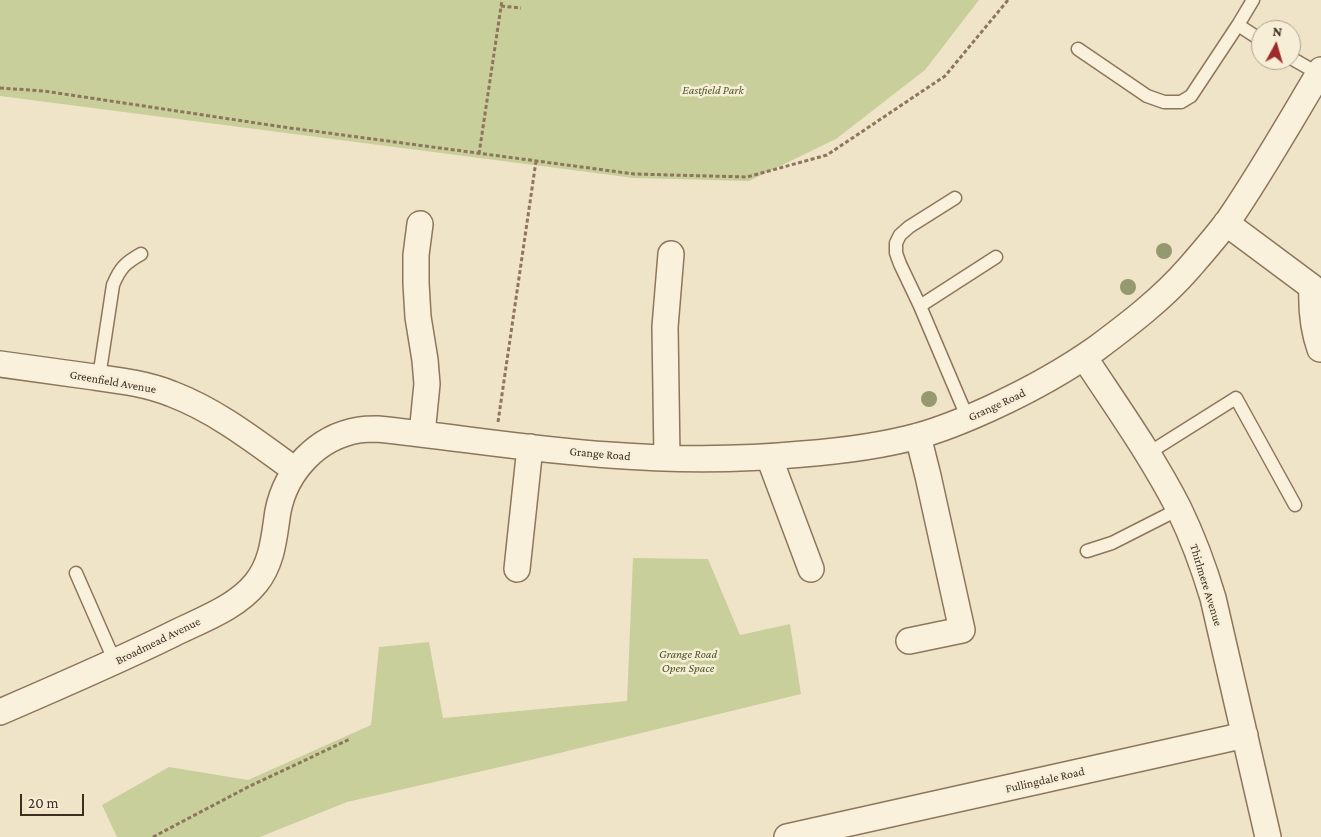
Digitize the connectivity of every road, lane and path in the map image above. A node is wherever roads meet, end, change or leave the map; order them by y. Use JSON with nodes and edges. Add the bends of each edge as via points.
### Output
{"nodes":[{"id":1,"x":502,"y":0,"type":"edge"},
{"id":2,"x":1008,"y":0,"type":"edge"},
{"id":3,"x":1253,"y":0,"type":"edge"},
{"id":4,"x":501,"y":6,"type":"junction"},
{"id":5,"x":521,"y":8,"type":"dead end"},
{"id":6,"x":1238,"y":26,"type":"junction"},
{"id":7,"x":1251,"y":34,"type":"edge"},
{"id":8,"x":1078,"y":49,"type":"dead end"},
{"id":9,"x":1301,"y":63,"type":"edge"},
{"id":10,"x":1320,"y":72,"type":"edge"},
{"id":11,"x":0,"y":88,"type":"edge"},
{"id":12,"x":479,"y":154,"type":"junction"},
{"id":13,"x":536,"y":161,"type":"junction"},
{"id":14,"x":956,"y":198,"type":"dead end"},
{"id":15,"x":1226,"y":223,"type":"junction"},
{"id":16,"x":420,"y":224,"type":"dead end"},
{"id":17,"x":141,"y":254,"type":"dead end"},
{"id":18,"x":671,"y":254,"type":"dead end"},
{"id":19,"x":996,"y":257,"type":"dead end"},
{"id":20,"x":1316,"y":284,"type":"edge"},
{"id":21,"x":920,"y":306,"type":"junction"},
{"id":22,"x":1320,"y":349,"type":"edge"},
{"id":23,"x":1084,"y":357,"type":"junction"},
{"id":24,"x":0,"y":364,"type":"edge"},
{"id":25,"x":99,"y":378,"type":"junction"},
{"id":26,"x":968,"y":419,"type":"junction"},
{"id":27,"x":422,"y":434,"type":"junction"},
{"id":28,"x":918,"y":436,"type":"junction"},
{"id":29,"x":495,"y":443,"type":"junction"},
{"id":30,"x":530,"y":447,"type":"junction"},
{"id":31,"x":1147,"y":454,"type":"junction"},
{"id":32,"x":769,"y":457,"type":"junction"},
{"id":33,"x":667,"y":458,"type":"junction"},
{"id":34,"x":295,"y":470,"type":"junction"},
{"id":35,"x":1294,"y":505,"type":"dead end"},
{"id":36,"x":1179,"y":509,"type":"junction"},
{"id":37,"x":276,"y":529,"type":"joint"},
{"id":38,"x":1087,"y":551,"type":"dead end"},
{"id":39,"x":517,"y":569,"type":"dead end"},
{"id":40,"x":812,"y":569,"type":"dead end"},
{"id":41,"x":76,"y":572,"type":"dead end"},
{"id":42,"x":909,"y":641,"type":"dead end"},
{"id":43,"x":116,"y":662,"type":"junction"},
{"id":44,"x":0,"y":712,"type":"edge"},
{"id":45,"x":1244,"y":735,"type":"junction"},
{"id":46,"x":350,"y":739,"type":"dead end"},
{"id":47,"x":847,"y":831,"type":"edge"},
{"id":48,"x":153,"y":837,"type":"edge"},
{"id":49,"x":787,"y":837,"type":"edge"},
{"id":50,"x":1268,"y":837,"type":"edge"}],
"edges":[{"from":1,"to":4,"type":"path"},
{"from":2,"to":13,"type":"path","via":[[945,76],[827,155],[747,177],[634,174]]},
{"from":3,"to":6,"type":"lane"},
{"from":4,"to":5,"type":"path"},
{"from":4,"to":12,"type":"path"},
{"from":6,"to":7,"type":"lane"},
{"from":6,"to":8,"type":"lane","via":[[1191,96],[1181,102],[1164,102],[1147,96]]},
{"from":9,"to":10,"type":"lane"},
{"from":10,"to":15,"type":"street","name":"Grange Road"},
{"from":11,"to":12,"type":"path","via":[[44,91]]},
{"from":12,"to":13,"type":"path"},
{"from":13,"to":29,"type":"path"},
{"from":14,"to":21,"type":"lane","via":[[909,227],[896,243],[900,264]]},
{"from":15,"to":20,"type":"street"},
{"from":15,"to":23,"type":"street","name":"Grange Road","via":[[1187,270],[1148,308]]},
{"from":16,"to":27,"type":"street","via":[[416,283],[427,384]]},
{"from":17,"to":25,"type":"lane","via":[[119,271],[113,285]]},
{"from":18,"to":33,"type":"street","via":[[665,327]]},
{"from":19,"to":21,"type":"lane"},
{"from":20,"to":22,"type":"street","via":[[1311,306]]},
{"from":21,"to":26,"type":"lane"},
{"from":23,"to":26,"type":"street","name":"Grange Road","via":[[1048,380]]},
{"from":23,"to":31,"type":"street","name":"Thirlmere Avenue"},
{"from":24,"to":25,"type":"street","name":"Greenfield Avenue"},
{"from":25,"to":34,"type":"street","name":"Greenfield Avenue","via":[[133,382],[192,402],[224,420]]},
{"from":26,"to":28,"type":"street","name":"Grange Road"},
{"from":27,"to":29,"type":"street","name":"Grange Road"},
{"from":27,"to":34,"type":"street","name":"Grange Road","via":[[358,430],[322,445]]},
{"from":28,"to":32,"type":"street","name":"Grange Road","via":[[855,448]]},
{"from":28,"to":42,"type":"street","via":[[962,630]]},
{"from":29,"to":30,"type":"street","name":"Grange Road"},
{"from":30,"to":33,"type":"street","name":"Grange Road"},
{"from":30,"to":39,"type":"street"},
{"from":31,"to":35,"type":"lane","via":[[1236,398]]},
{"from":31,"to":36,"type":"street","name":"Thirlmere Avenue"},
{"from":32,"to":33,"type":"street","name":"Grange Road"},
{"from":32,"to":40,"type":"street"},
{"from":34,"to":37,"type":"street","name":"Grange Road","via":[[282,494]]},
{"from":36,"to":38,"type":"lane"},
{"from":36,"to":45,"type":"street","name":"Thirlmere Avenue","via":[[1213,598]]},
{"from":37,"to":43,"type":"street","name":"Broadmead Avenue","via":[[269,560],[247,592],[218,612]]},
{"from":41,"to":43,"type":"lane"},
{"from":43,"to":44,"type":"street","name":"Broadmead Avenue"},
{"from":45,"to":47,"type":"street","name":"Fullingdale Road"},
{"from":45,"to":50,"type":"street","name":"Thirlmere Avenue"},
{"from":46,"to":48,"type":"path"},
{"from":47,"to":49,"type":"street","name":"Fullingdale Road"}]}
